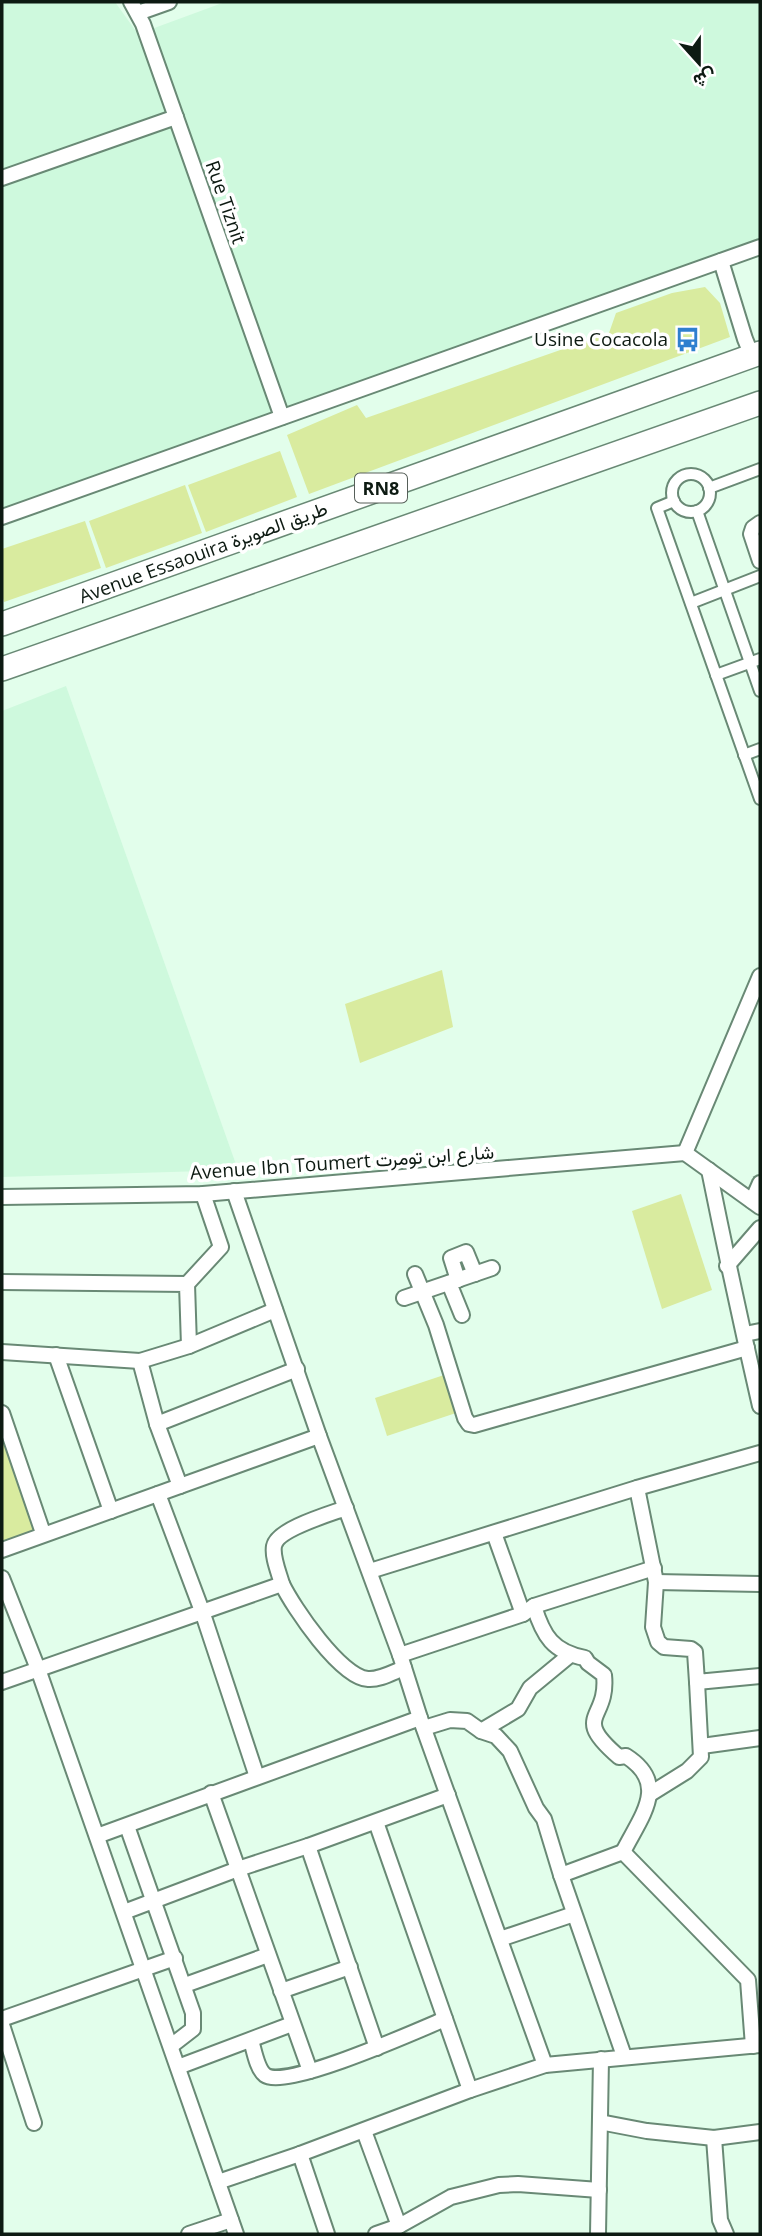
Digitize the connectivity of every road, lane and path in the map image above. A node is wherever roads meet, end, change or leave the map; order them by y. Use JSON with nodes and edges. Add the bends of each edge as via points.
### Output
{"nodes":[{"id":1,"x":169,"y":2,"type":"edge"},
{"id":2,"x":135,"y":8,"type":"edge"},
{"id":3,"x":176,"y":117,"type":"junction"},
{"id":4,"x":2,"y":178,"type":"edge"},
{"id":5,"x":760,"y":247,"type":"edge"},
{"id":6,"x":721,"y":261,"type":"junction"},
{"id":7,"x":756,"y":354,"type":"edge"},
{"id":8,"x":760,"y":403,"type":"edge"},
{"id":9,"x":282,"y":416,"type":"junction"},
{"id":10,"x":760,"y":469,"type":"edge"},
{"id":11,"x":709,"y":488,"type":"junction"},
{"id":12,"x":674,"y":501,"type":"junction"},
{"id":13,"x":698,"y":511,"type":"junction"},
{"id":14,"x":2,"y":517,"type":"edge"},
{"id":15,"x":760,"y":523,"type":"edge"},
{"id":16,"x":760,"y":561,"type":"edge"},
{"id":17,"x":760,"y":576,"type":"edge"},
{"id":18,"x":725,"y":591,"type":"junction"},
{"id":19,"x":691,"y":604,"type":"junction"},
{"id":20,"x":2,"y":624,"type":"edge"},
{"id":21,"x":755,"y":661,"type":"edge"},
{"id":22,"x":2,"y":669,"type":"edge"},
{"id":23,"x":716,"y":676,"type":"junction"},
{"id":24,"x":760,"y":691,"type":"edge"},
{"id":25,"x":760,"y":749,"type":"edge"},
{"id":26,"x":744,"y":755,"type":"junction"},
{"id":27,"x":760,"y":799,"type":"edge"},
{"id":28,"x":760,"y":976,"type":"edge"},
{"id":29,"x":685,"y":1153,"type":"junction"},
{"id":30,"x":709,"y":1170,"type":"junction"},
{"id":31,"x":760,"y":1183,"type":"edge"},
{"id":32,"x":234,"y":1191,"type":"junction"},
{"id":33,"x":203,"y":1194,"type":"junction"},
{"id":34,"x":2,"y":1197,"type":"edge"},
{"id":35,"x":756,"y":1204,"type":"edge"},
{"id":36,"x":760,"y":1228,"type":"edge"},
{"id":37,"x":727,"y":1266,"type":"junction"},
{"id":38,"x":492,"y":1268,"type":"dead end"},
{"id":39,"x":415,"y":1274,"type":"dead end"},
{"id":40,"x":475,"y":1274,"type":"junction"},
{"id":41,"x":453,"y":1281,"type":"junction"},
{"id":42,"x":2,"y":1282,"type":"edge"},
{"id":43,"x":187,"y":1284,"type":"junction"},
{"id":44,"x":423,"y":1292,"type":"junction"},
{"id":45,"x":404,"y":1298,"type":"dead end"},
{"id":46,"x":275,"y":1310,"type":"junction"},
{"id":47,"x":462,"y":1315,"type":"dead end"},
{"id":48,"x":751,"y":1338,"type":"edge"},
{"id":49,"x":189,"y":1346,"type":"junction"},
{"id":50,"x":2,"y":1352,"type":"edge"},
{"id":51,"x":56,"y":1355,"type":"junction"},
{"id":52,"x":140,"y":1360,"type":"junction"},
{"id":53,"x":297,"y":1369,"type":"junction"},
{"id":54,"x":760,"y":1406,"type":"edge"},
{"id":55,"x":2,"y":1413,"type":"edge"},
{"id":56,"x":157,"y":1424,"type":"junction"},
{"id":57,"x":319,"y":1436,"type":"junction"},
{"id":58,"x":760,"y":1453,"type":"edge"},
{"id":59,"x":180,"y":1486,"type":"junction"},
{"id":60,"x":637,"y":1488,"type":"junction"},
{"id":61,"x":158,"y":1494,"type":"junction"},
{"id":62,"x":346,"y":1508,"type":"junction"},
{"id":63,"x":111,"y":1511,"type":"junction"},
{"id":64,"x":43,"y":1533,"type":"junction"},
{"id":65,"x":494,"y":1533,"type":"junction"},
{"id":66,"x":2,"y":1549,"type":"edge"},
{"id":67,"x":370,"y":1571,"type":"junction"},
{"id":68,"x":655,"y":1575,"type":"junction"},
{"id":69,"x":2,"y":1578,"type":"edge"},
{"id":70,"x":282,"y":1584,"type":"junction"},
{"id":71,"x":760,"y":1584,"type":"edge"},
{"id":72,"x":529,"y":1610,"type":"junction"},
{"id":73,"x":202,"y":1611,"type":"junction"},
{"id":74,"x":570,"y":1655,"type":"junction"},
{"id":75,"x":402,"y":1661,"type":"junction"},
{"id":76,"x":38,"y":1669,"type":"junction"},
{"id":77,"x":760,"y":1676,"type":"edge"},
{"id":78,"x":2,"y":1682,"type":"edge"},
{"id":79,"x":697,"y":1682,"type":"junction"},
{"id":80,"x":422,"y":1723,"type":"junction"},
{"id":81,"x":481,"y":1731,"type":"junction"},
{"id":82,"x":760,"y":1738,"type":"edge"},
{"id":83,"x":702,"y":1746,"type":"junction"},
{"id":84,"x":257,"y":1777,"type":"junction"},
{"id":85,"x":211,"y":1793,"type":"junction"},
{"id":86,"x":650,"y":1794,"type":"junction"},
{"id":87,"x":448,"y":1795,"type":"junction"},
{"id":88,"x":376,"y":1822,"type":"junction"},
{"id":89,"x":127,"y":1826,"type":"junction"},
{"id":90,"x":97,"y":1836,"type":"junction"},
{"id":91,"x":308,"y":1846,"type":"junction"},
{"id":92,"x":623,"y":1852,"type":"junction"},
{"id":93,"x":239,"y":1868,"type":"junction"},
{"id":94,"x":561,"y":1875,"type":"junction"},
{"id":95,"x":154,"y":1901,"type":"junction"},
{"id":96,"x":124,"y":1912,"type":"junction"},
{"id":97,"x":574,"y":1914,"type":"junction"},
{"id":98,"x":500,"y":1939,"type":"junction"},
{"id":99,"x":268,"y":1955,"type":"junction"},
{"id":100,"x":175,"y":1958,"type":"junction"},
{"id":101,"x":350,"y":1967,"type":"junction"},
{"id":102,"x":144,"y":1970,"type":"junction"},
{"id":103,"x":754,"y":1980,"type":"edge"},
{"id":104,"x":185,"y":1985,"type":"junction"},
{"id":105,"x":281,"y":1991,"type":"junction"},
{"id":106,"x":2,"y":2019,"type":"edge"},
{"id":107,"x":445,"y":2019,"type":"junction"},
{"id":108,"x":292,"y":2024,"type":"junction"},
{"id":109,"x":2,"y":2025,"type":"edge"},
{"id":110,"x":251,"y":2040,"type":"junction"},
{"id":111,"x":756,"y":2045,"type":"edge"},
{"id":112,"x":171,"y":2046,"type":"junction"},
{"id":113,"x":377,"y":2049,"type":"junction"},
{"id":114,"x":624,"y":2056,"type":"junction"},
{"id":115,"x":601,"y":2059,"type":"junction"},
{"id":116,"x":545,"y":2065,"type":"junction"},
{"id":117,"x":178,"y":2067,"type":"junction"},
{"id":118,"x":310,"y":2071,"type":"junction"},
{"id":119,"x":470,"y":2090,"type":"junction"},
{"id":120,"x":600,"y":2122,"type":"junction"},
{"id":121,"x":34,"y":2123,"type":"dead end"},
{"id":122,"x":364,"y":2131,"type":"junction"},
{"id":123,"x":760,"y":2132,"type":"edge"},
{"id":124,"x":714,"y":2138,"type":"junction"},
{"id":125,"x":300,"y":2154,"type":"junction"},
{"id":126,"x":218,"y":2182,"type":"junction"},
{"id":127,"x":599,"y":2190,"type":"junction"},
{"id":128,"x":231,"y":2220,"type":"junction"},
{"id":129,"x":399,"y":2226,"type":"junction"},
{"id":130,"x":189,"y":2234,"type":"edge"},
{"id":131,"x":236,"y":2234,"type":"edge"},
{"id":132,"x":327,"y":2234,"type":"edge"},
{"id":133,"x":376,"y":2234,"type":"edge"},
{"id":134,"x":598,"y":2234,"type":"edge"},
{"id":135,"x":726,"y":2234,"type":"edge"}],
"edges":[{"from":1,"to":2,"type":"street"},
{"from":2,"to":3,"type":"street","name":"Rue Tiznit"},
{"from":3,"to":4,"type":"street"},
{"from":3,"to":9,"type":"street","name":"Rue Tiznit"},
{"from":5,"to":6,"type":"street"},
{"from":6,"to":7,"type":"street","via":[[744,339]]},
{"from":6,"to":9,"type":"street"},
{"from":7,"to":20,"type":"main road","name":"Avenue Essaouira طريق الصويرة","number":"RN8"},
{"from":8,"to":22,"type":"main road","number":"RN8"},
{"from":9,"to":14,"type":"street"},
{"from":10,"to":11,"type":"street"},
{"from":11,"to":12,"type":"street","via":[[699,476],[684,475],[674,485]]},
{"from":11,"to":13,"type":"street","via":[[706,506]]},
{"from":12,"to":13,"type":"street","via":[[684,511]]},
{"from":12,"to":19,"type":"street","via":[[657,508]]},
{"from":13,"to":18,"type":"street"},
{"from":15,"to":16,"type":"street","via":[[751,534]]},
{"from":17,"to":18,"type":"street"},
{"from":18,"to":19,"type":"street"},
{"from":18,"to":21,"type":"street"},
{"from":19,"to":23,"type":"street"},
{"from":21,"to":23,"type":"street"},
{"from":21,"to":24,"type":"street"},
{"from":23,"to":26,"type":"street"},
{"from":25,"to":26,"type":"street"},
{"from":26,"to":27,"type":"street"},
{"from":28,"to":29,"type":"street"},
{"from":29,"to":30,"type":"street"},
{"from":29,"to":32,"type":"street","name":"Avenue Ibn Toumert شارع ابن تومرت"},
{"from":30,"to":35,"type":"street"},
{"from":30,"to":37,"type":"street"},
{"from":31,"to":35,"type":"street"},
{"from":32,"to":33,"type":"street","name":"Avenue Ibn Toumert شارع ابن تومرت"},
{"from":32,"to":46,"type":"street"},
{"from":33,"to":34,"type":"street","name":"Avenue Ibn Toumert شارع ابن تومرت"},
{"from":33,"to":43,"type":"street","via":[[222,1247]]},
{"from":36,"to":37,"type":"street"},
{"from":37,"to":48,"type":"street"},
{"from":38,"to":40,"type":"street"},
{"from":39,"to":44,"type":"street"},
{"from":40,"to":41,"type":"street"},
{"from":40,"to":41,"type":"street","via":[[466,1252],[451,1258]]},
{"from":41,"to":44,"type":"street"},
{"from":41,"to":47,"type":"street"},
{"from":42,"to":43,"type":"street"},
{"from":43,"to":49,"type":"street"},
{"from":44,"to":45,"type":"street"},
{"from":44,"to":48,"type":"street","via":[[465,1418],[474,1425]]},
{"from":46,"to":49,"type":"street"},
{"from":46,"to":53,"type":"street"},
{"from":48,"to":54,"type":"street"},
{"from":49,"to":52,"type":"street"},
{"from":50,"to":51,"type":"street"},
{"from":51,"to":52,"type":"street"},
{"from":51,"to":63,"type":"street"},
{"from":52,"to":56,"type":"street"},
{"from":53,"to":56,"type":"street"},
{"from":53,"to":57,"type":"street"},
{"from":55,"to":64,"type":"street"},
{"from":56,"to":59,"type":"street"},
{"from":57,"to":59,"type":"street"},
{"from":57,"to":62,"type":"street"},
{"from":58,"to":60,"type":"street"},
{"from":59,"to":61,"type":"street"},
{"from":60,"to":65,"type":"street"},
{"from":60,"to":68,"type":"street"},
{"from":61,"to":63,"type":"street"},
{"from":61,"to":73,"type":"street"},
{"from":62,"to":67,"type":"street"},
{"from":62,"to":70,"type":"street","via":[[276,1540],[274,1555]]},
{"from":63,"to":64,"type":"street"},
{"from":64,"to":66,"type":"street"},
{"from":65,"to":67,"type":"street"},
{"from":65,"to":72,"type":"street"},
{"from":67,"to":75,"type":"street"},
{"from":68,"to":71,"type":"street"},
{"from":68,"to":72,"type":"street"},
{"from":68,"to":79,"type":"street","via":[[653,1628],[658,1642],[695,1652]]},
{"from":69,"to":76,"type":"street"},
{"from":70,"to":73,"type":"street"},
{"from":70,"to":75,"type":"street","via":[[318,1638],[355,1675],[370,1680]]},
{"from":72,"to":74,"type":"street","via":[[558,1649]]},
{"from":72,"to":75,"type":"street"},
{"from":73,"to":76,"type":"street"},
{"from":73,"to":84,"type":"street"},
{"from":74,"to":81,"type":"street","via":[[530,1688],[518,1709]]},
{"from":74,"to":86,"type":"street","via":[[585,1658],[604,1675],[603,1700],[593,1727],[604,1744],[640,1765],[649,1778]]},
{"from":75,"to":80,"type":"street"},
{"from":76,"to":78,"type":"street"},
{"from":76,"to":90,"type":"street"},
{"from":77,"to":79,"type":"street"},
{"from":79,"to":83,"type":"street"},
{"from":80,"to":81,"type":"street","via":[[460,1720]]},
{"from":80,"to":84,"type":"street"},
{"from":80,"to":87,"type":"street"},
{"from":81,"to":94,"type":"street","via":[[496,1736],[510,1751],[544,1819]]},
{"from":82,"to":83,"type":"street"},
{"from":83,"to":86,"type":"street","via":[[696,1764]]},
{"from":84,"to":85,"type":"street"},
{"from":85,"to":89,"type":"street"},
{"from":85,"to":93,"type":"street"},
{"from":86,"to":92,"type":"street"},
{"from":87,"to":88,"type":"street"},
{"from":87,"to":98,"type":"street"},
{"from":88,"to":91,"type":"street"},
{"from":88,"to":107,"type":"street"},
{"from":89,"to":90,"type":"street"},
{"from":89,"to":95,"type":"street"},
{"from":90,"to":96,"type":"street"},
{"from":91,"to":93,"type":"street"},
{"from":91,"to":101,"type":"street"},
{"from":92,"to":94,"type":"street"},
{"from":92,"to":103,"type":"street"},
{"from":93,"to":95,"type":"street"},
{"from":93,"to":99,"type":"street"},
{"from":94,"to":97,"type":"street"},
{"from":95,"to":96,"type":"street"},
{"from":95,"to":100,"type":"street"},
{"from":96,"to":102,"type":"street"},
{"from":97,"to":98,"type":"street"},
{"from":97,"to":114,"type":"street"},
{"from":98,"to":116,"type":"street"},
{"from":99,"to":104,"type":"street"},
{"from":99,"to":105,"type":"street"},
{"from":100,"to":102,"type":"street"},
{"from":100,"to":104,"type":"street"},
{"from":101,"to":105,"type":"street"},
{"from":101,"to":113,"type":"street"},
{"from":102,"to":106,"type":"street"},
{"from":102,"to":112,"type":"street"},
{"from":103,"to":111,"type":"street"},
{"from":104,"to":112,"type":"street","via":[[195,2024]]},
{"from":105,"to":108,"type":"street"},
{"from":107,"to":113,"type":"street"},
{"from":107,"to":119,"type":"street"},
{"from":108,"to":110,"type":"street"},
{"from":108,"to":118,"type":"street"},
{"from":109,"to":121,"type":"street"},
{"from":110,"to":117,"type":"street"},
{"from":110,"to":118,"type":"street","via":[[261,2070],[269,2077]]},
{"from":111,"to":114,"type":"street"},
{"from":112,"to":117,"type":"street"},
{"from":113,"to":118,"type":"street"},
{"from":114,"to":115,"type":"street"},
{"from":115,"to":116,"type":"street"},
{"from":115,"to":120,"type":"street"},
{"from":116,"to":119,"type":"street"},
{"from":117,"to":126,"type":"street"},
{"from":119,"to":122,"type":"street"},
{"from":120,"to":124,"type":"street"},
{"from":120,"to":127,"type":"street"},
{"from":122,"to":125,"type":"street"},
{"from":122,"to":129,"type":"street"},
{"from":123,"to":124,"type":"street"},
{"from":124,"to":135,"type":"street","via":[[720,2220]]},
{"from":125,"to":126,"type":"street"},
{"from":125,"to":132,"type":"street"},
{"from":126,"to":128,"type":"street"},
{"from":127,"to":129,"type":"street","via":[[499,2185],[451,2197]]},
{"from":127,"to":134,"type":"street"},
{"from":128,"to":130,"type":"street"},
{"from":128,"to":131,"type":"street"},
{"from":129,"to":133,"type":"street"}]}
